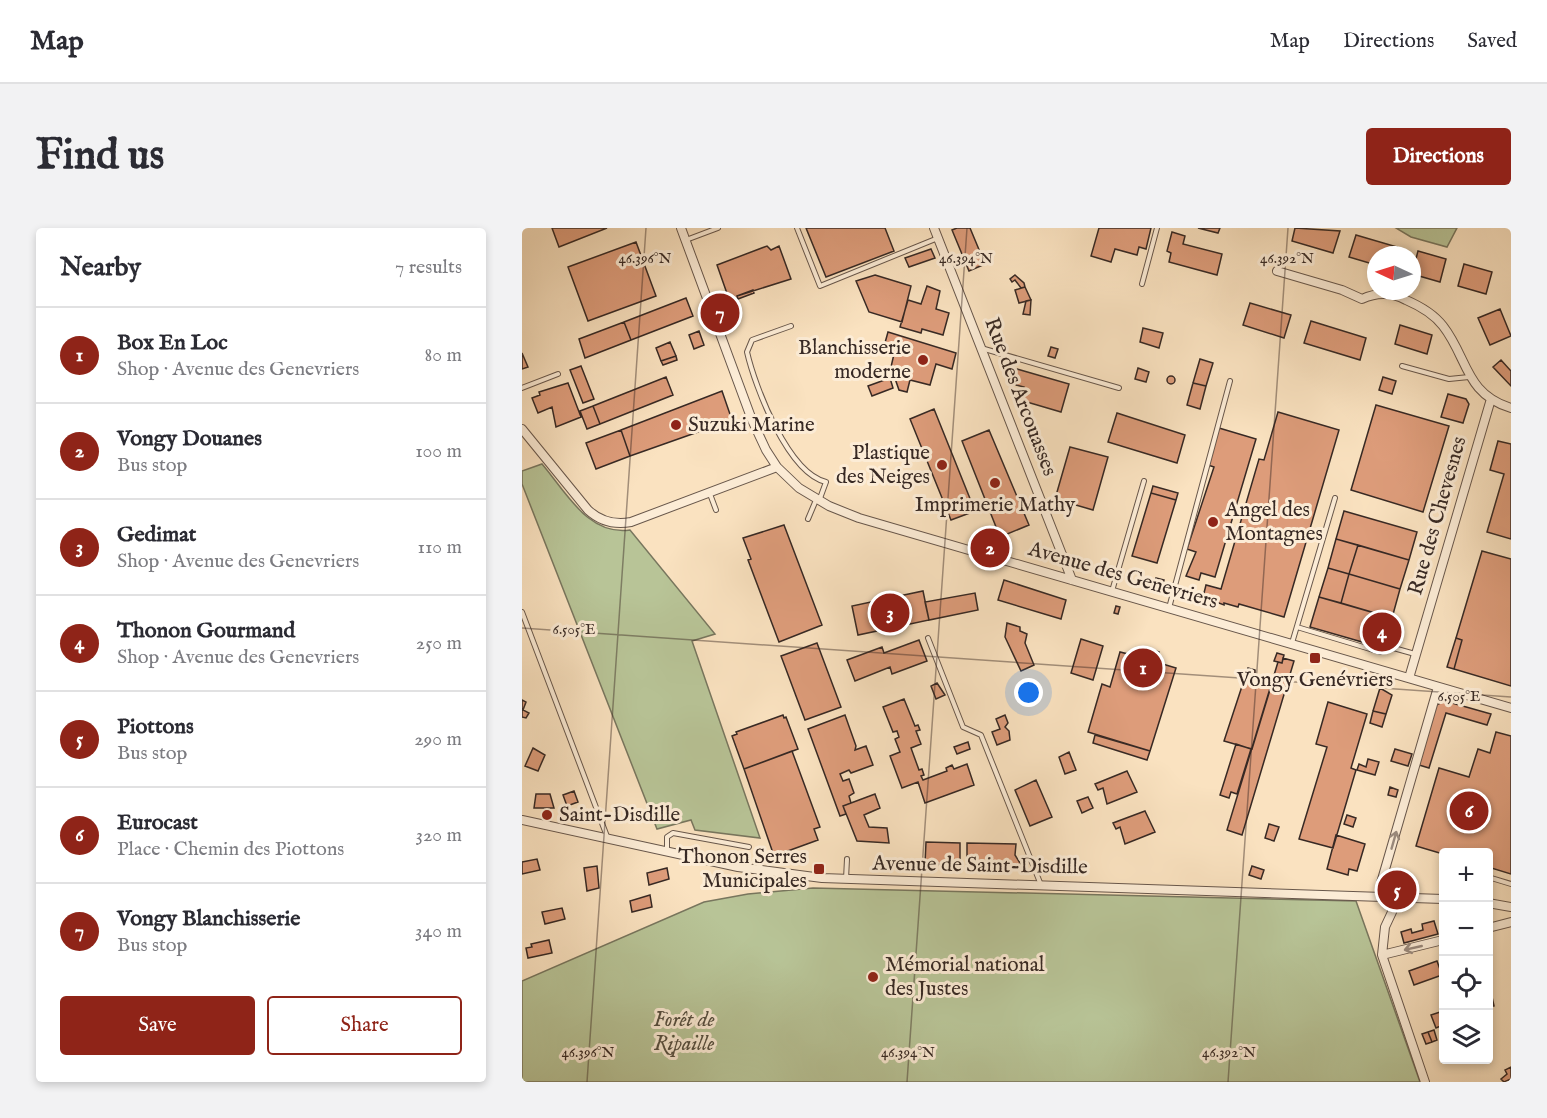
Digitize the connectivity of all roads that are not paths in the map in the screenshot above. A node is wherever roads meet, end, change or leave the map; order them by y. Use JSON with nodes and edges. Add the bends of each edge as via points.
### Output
{"nodes":[{"id":1,"x":681,"y":228,"type":"edge"},
{"id":2,"x":718,"y":228,"type":"edge"},
{"id":3,"x":797,"y":228,"type":"edge"},
{"id":4,"x":934,"y":228,"type":"edge"},
{"id":5,"x":1157,"y":228,"type":"edge"},
{"id":6,"x":708,"y":230,"type":"edge"},
{"id":7,"x":938,"y":238,"type":"junction"},
{"id":8,"x":685,"y":240,"type":"junction"},
{"id":9,"x":1277,"y":271,"type":"dead end"},
{"id":10,"x":1142,"y":284,"type":"dead end"},
{"id":11,"x":790,"y":326,"type":"dead end"},
{"id":12,"x":981,"y":348,"type":"junction"},
{"id":13,"x":1402,"y":366,"type":"dead end"},
{"id":14,"x":558,"y":374,"type":"dead end"},
{"id":15,"x":1470,"y":377,"type":"junction"},
{"id":16,"x":1230,"y":381,"type":"dead end"},
{"id":17,"x":522,"y":388,"type":"edge"},
{"id":18,"x":1119,"y":388,"type":"dead end"},
{"id":19,"x":1491,"y":399,"type":"junction"},
{"id":20,"x":1511,"y":408,"type":"edge"},
{"id":21,"x":522,"y":429,"type":"edge"},
{"id":22,"x":777,"y":467,"type":"junction"},
{"id":23,"x":1143,"y":481,"type":"dead end"},
{"id":24,"x":710,"y":492,"type":"junction"},
{"id":25,"x":1335,"y":498,"type":"dead end"},
{"id":26,"x":818,"y":500,"type":"junction"},
{"id":27,"x":716,"y":510,"type":"dead end"},
{"id":28,"x":808,"y":519,"type":"dead end"},
{"id":29,"x":1072,"y":580,"type":"junction"},
{"id":30,"x":1112,"y":591,"type":"junction"},
{"id":31,"x":1169,"y":608,"type":"junction"},
{"id":32,"x":522,"y":612,"type":"edge"},
{"id":33,"x":1297,"y":627,"type":"junction"},
{"id":34,"x":928,"y":638,"type":"dead end"},
{"id":35,"x":1292,"y":644,"type":"junction"},
{"id":36,"x":1416,"y":655,"type":"junction"},
{"id":37,"x":1409,"y":678,"type":"junction"},
{"id":38,"x":1438,"y":687,"type":"junction"},
{"id":39,"x":1511,"y":708,"type":"edge"},
{"id":40,"x":522,"y":820,"type":"edge"},
{"id":41,"x":608,"y":839,"type":"junction"},
{"id":42,"x":749,"y":847,"type":"dead end"},
{"id":43,"x":667,"y":852,"type":"junction"},
{"id":44,"x":848,"y":859,"type":"dead end"},
{"id":45,"x":1493,"y":879,"type":"edge"},
{"id":46,"x":846,"y":880,"type":"junction"},
{"id":47,"x":1511,"y":884,"type":"edge"},
{"id":48,"x":1041,"y":885,"type":"junction"},
{"id":49,"x":1380,"y":897,"type":"junction"},
{"id":50,"x":1399,"y":897,"type":"junction"},
{"id":51,"x":1439,"y":898,"type":"edge"},
{"id":52,"x":1493,"y":904,"type":"edge"},
{"id":53,"x":1511,"y":907,"type":"edge"},
{"id":54,"x":1511,"y":922,"type":"edge"},
{"id":55,"x":1493,"y":927,"type":"edge"},
{"id":56,"x":1439,"y":941,"type":"edge"},
{"id":57,"x":1382,"y":955,"type":"junction"},
{"id":58,"x":1425,"y":1082,"type":"edge"}],
"edges":[{"from":1,"to":8,"type":"street","name":"Avenue des Genevriers"},
{"from":2,"to":6,"type":"lane"},
{"from":3,"to":7,"type":"lane","via":[[820,286]]},
{"from":4,"to":7,"type":"street","name":"Rue des Arcouasses"},
{"from":5,"to":10,"type":"lane"},
{"from":6,"to":8,"type":"lane"},
{"from":7,"to":12,"type":"street","name":"Rue des Arcouasses"},
{"from":8,"to":22,"type":"street","name":"Avenue des Genevriers","via":[[752,420]]},
{"from":9,"to":15,"type":"street","via":[[1362,299],[1389,294],[1426,310],[1447,331]]},
{"from":11,"to":26,"type":"lane","via":[[752,340],[747,352],[788,452],[808,475],[825,482]]},
{"from":12,"to":18,"type":"lane"},
{"from":12,"to":29,"type":"street","name":"Rue des Arcouasses"},
{"from":13,"to":15,"type":"lane","via":[[1449,379]]},
{"from":14,"to":17,"type":"lane"},
{"from":15,"to":19,"type":"street"},
{"from":16,"to":31,"type":"lane"},
{"from":19,"to":20,"type":"street"},
{"from":19,"to":36,"type":"street","name":"Rue des Chevesnes"},
{"from":21,"to":24,"type":"street","via":[[585,506],[605,520],[631,522]]},
{"from":22,"to":24,"type":"street"},
{"from":22,"to":26,"type":"street","name":"Avenue des Genevriers"},
{"from":23,"to":30,"type":"lane"},
{"from":24,"to":27,"type":"lane"},
{"from":25,"to":33,"type":"lane"},
{"from":26,"to":28,"type":"lane"},
{"from":26,"to":29,"type":"street","name":"Avenue des Genevriers","via":[[859,518]]},
{"from":29,"to":30,"type":"street","name":"Avenue des Genevriers"},
{"from":30,"to":31,"type":"street","name":"Avenue des Genevriers"},
{"from":31,"to":35,"type":"street","name":"Avenue des Genevriers"},
{"from":32,"to":41,"type":"lane"},
{"from":33,"to":35,"type":"lane"},
{"from":33,"to":36,"type":"lane","via":[[1380,652],[1390,647]]},
{"from":34,"to":48,"type":"lane","via":[[963,727],[981,735]]},
{"from":35,"to":37,"type":"street","name":"Avenue des Genevriers"},
{"from":36,"to":37,"type":"street","name":"Rue des Chevesnes"},
{"from":37,"to":38,"type":"street","name":"Avenue des Genevriers"},
{"from":38,"to":39,"type":"street","name":"Avenue des Genevriers"},
{"from":49,"to":38,"type":"street","one_way":true},
{"from":40,"to":41,"type":"street","name":"Avenue de Saint-Disdille"},
{"from":41,"to":43,"type":"street","name":"Avenue de Saint-Disdille"},
{"from":42,"to":43,"type":"lane","via":[[673,833],[667,837]]},
{"from":43,"to":46,"type":"street","name":"Avenue de Saint-Disdille","via":[[764,872]]},
{"from":44,"to":46,"type":"lane"},
{"from":45,"to":47,"type":"lane"},
{"from":46,"to":48,"type":"street","name":"Avenue de Saint-Disdille"},
{"from":48,"to":49,"type":"street","name":"Avenue de Saint-Disdille"},
{"from":49,"to":50,"type":"street","name":"Avenue de Saint-Disdille"},
{"from":50,"to":51,"type":"street","name":"Avenue de Saint-Disdille"},
{"from":50,"to":57,"type":"street","via":[[1387,921]]},
{"from":52,"to":53,"type":"street"},
{"from":54,"to":55,"type":"street"},
{"from":56,"to":57,"type":"street","one_way":true},
{"from":57,"to":58,"type":"street"}]}
